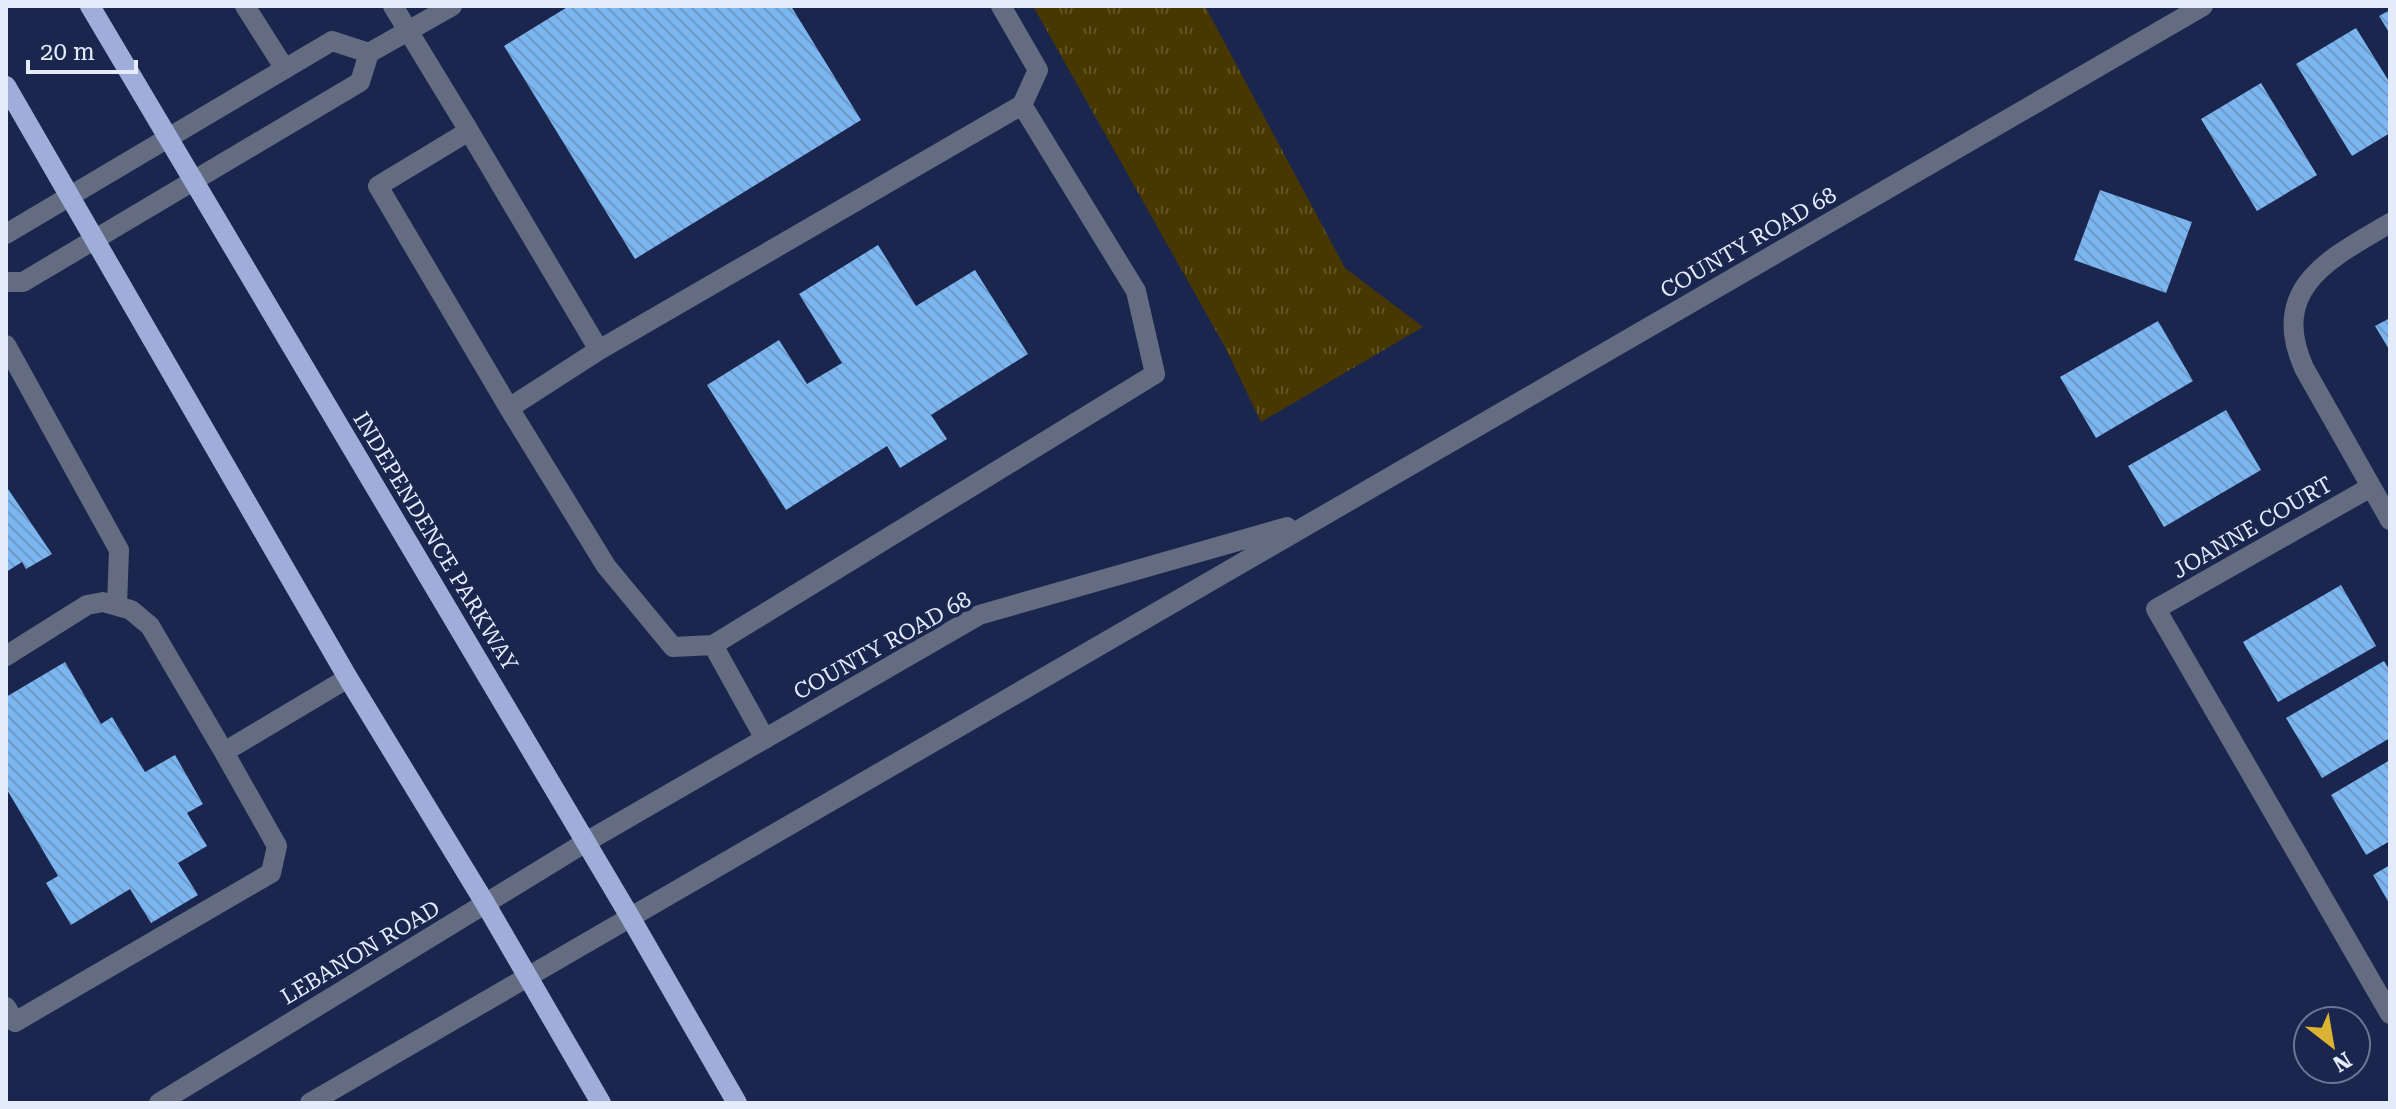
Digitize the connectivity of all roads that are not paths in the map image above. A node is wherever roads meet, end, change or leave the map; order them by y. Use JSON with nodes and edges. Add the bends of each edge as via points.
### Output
{"nodes":[{"id":1,"x":90,"y":6,"type":"edge"},
{"id":2,"x":245,"y":6,"type":"edge"},
{"id":3,"x":393,"y":6,"type":"edge"},
{"id":4,"x":452,"y":6,"type":"edge"},
{"id":5,"x":1001,"y":6,"type":"edge"},
{"id":6,"x":2203,"y":6,"type":"edge"},
{"id":7,"x":407,"y":31,"type":"junction"},
{"id":8,"x":369,"y":53,"type":"junction"},
{"id":9,"x":285,"y":69,"type":"junction"},
{"id":10,"x":6,"y":86,"type":"edge"},
{"id":11,"x":1022,"y":105,"type":"junction"},
{"id":12,"x":469,"y":131,"type":"junction"},
{"id":13,"x":169,"y":139,"type":"junction"},
{"id":14,"x":193,"y":181,"type":"junction"},
{"id":15,"x":71,"y":196,"type":"junction"},
{"id":16,"x":2390,"y":223,"type":"edge"},
{"id":17,"x":6,"y":234,"type":"edge"},
{"id":18,"x":96,"y":239,"type":"junction"},
{"id":19,"x":6,"y":282,"type":"edge"},
{"id":20,"x":6,"y":345,"type":"edge"},
{"id":21,"x":599,"y":350,"type":"junction"},
{"id":22,"x":509,"y":408,"type":"junction"},
{"id":23,"x":2371,"y":487,"type":"junction"},
{"id":24,"x":1317,"y":518,"type":"junction"},
{"id":25,"x":2390,"y":520,"type":"edge"},
{"id":26,"x":117,"y":605,"type":"junction"},
{"id":27,"x":713,"y":645,"type":"junction"},
{"id":28,"x":6,"y":656,"type":"edge"},
{"id":29,"x":348,"y":678,"type":"junction"},
{"id":30,"x":765,"y":739,"type":"junction"},
{"id":31,"x":224,"y":752,"type":"junction"},
{"id":32,"x":586,"y":842,"type":"junction"},
{"id":33,"x":485,"y":903,"type":"junction"},
{"id":34,"x":629,"y":915,"type":"junction"},
{"id":35,"x":529,"y":978,"type":"junction"},
{"id":36,"x":2390,"y":1014,"type":"edge"},
{"id":37,"x":9,"y":1019,"type":"edge"},
{"id":38,"x":159,"y":1103,"type":"edge"},
{"id":39,"x":310,"y":1103,"type":"edge"},
{"id":40,"x":601,"y":1103,"type":"edge"},
{"id":41,"x":737,"y":1103,"type":"edge"}],
"edges":[{"from":1,"to":13,"type":"main road","name":"INDEPENDENCE PARKWAY"},
{"from":2,"to":9,"type":"street"},
{"from":3,"to":7,"type":"street"},
{"from":4,"to":7,"type":"street"},
{"from":5,"to":11,"type":"street","via":[[1038,70]]},
{"from":6,"to":24,"type":"street","name":"COUNTY ROAD 68"},
{"from":7,"to":8,"type":"street"},
{"from":7,"to":12,"type":"street"},
{"from":8,"to":9,"type":"street","via":[[332,41]]},
{"from":8,"to":14,"type":"street","via":[[360,82]]},
{"from":9,"to":13,"type":"street"},
{"from":10,"to":15,"type":"main road"},
{"from":11,"to":21,"type":"street"},
{"from":11,"to":27,"type":"street","via":[[1136,291],[1155,374]]},
{"from":12,"to":21,"type":"street"},
{"from":12,"to":22,"type":"street","via":[[378,186]]},
{"from":13,"to":14,"type":"main road","name":"INDEPENDENCE PARKWAY"},
{"from":13,"to":15,"type":"street"},
{"from":14,"to":18,"type":"street"},
{"from":14,"to":32,"type":"main road","name":"INDEPENDENCE PARKWAY"},
{"from":15,"to":17,"type":"street"},
{"from":15,"to":18,"type":"main road"},
{"from":16,"to":23,"type":"street","via":[[2321,266],[2302,291],[2293,321],[2304,368]]},
{"from":18,"to":19,"type":"street","via":[[23,282]]},
{"from":18,"to":29,"type":"main road"},
{"from":20,"to":26,"type":"street","via":[[119,550]]},
{"from":21,"to":22,"type":"street"},
{"from":22,"to":27,"type":"street","via":[[606,566],[673,647]]},
{"from":23,"to":25,"type":"street"},
{"from":23,"to":36,"type":"street","name":"JOANNE COURT","via":[[2156,609]]},
{"from":24,"to":30,"type":"street","name":"COUNTY ROAD 68","via":[[979,615]]},
{"from":24,"to":34,"type":"street","name":"COUNTY ROAD 68"},
{"from":26,"to":28,"type":"street","via":[[87,605]]},
{"from":26,"to":31,"type":"street","via":[[150,626]]},
{"from":27,"to":30,"type":"street"},
{"from":29,"to":31,"type":"street"},
{"from":29,"to":33,"type":"main road"},
{"from":30,"to":32,"type":"street","name":"COUNTY ROAD 68"},
{"from":31,"to":37,"type":"street","via":[[277,846],[271,873]]},
{"from":32,"to":33,"type":"street","name":"LEBANON ROAD"},
{"from":32,"to":34,"type":"main road","name":"INDEPENDENCE PARKWAY"},
{"from":33,"to":35,"type":"main road"},
{"from":33,"to":38,"type":"street","name":"LEBANON ROAD"},
{"from":34,"to":35,"type":"street"},
{"from":34,"to":41,"type":"main road","name":"INDEPENDENCE PARKWAY"},
{"from":35,"to":39,"type":"street"},
{"from":35,"to":40,"type":"main road"}]}
